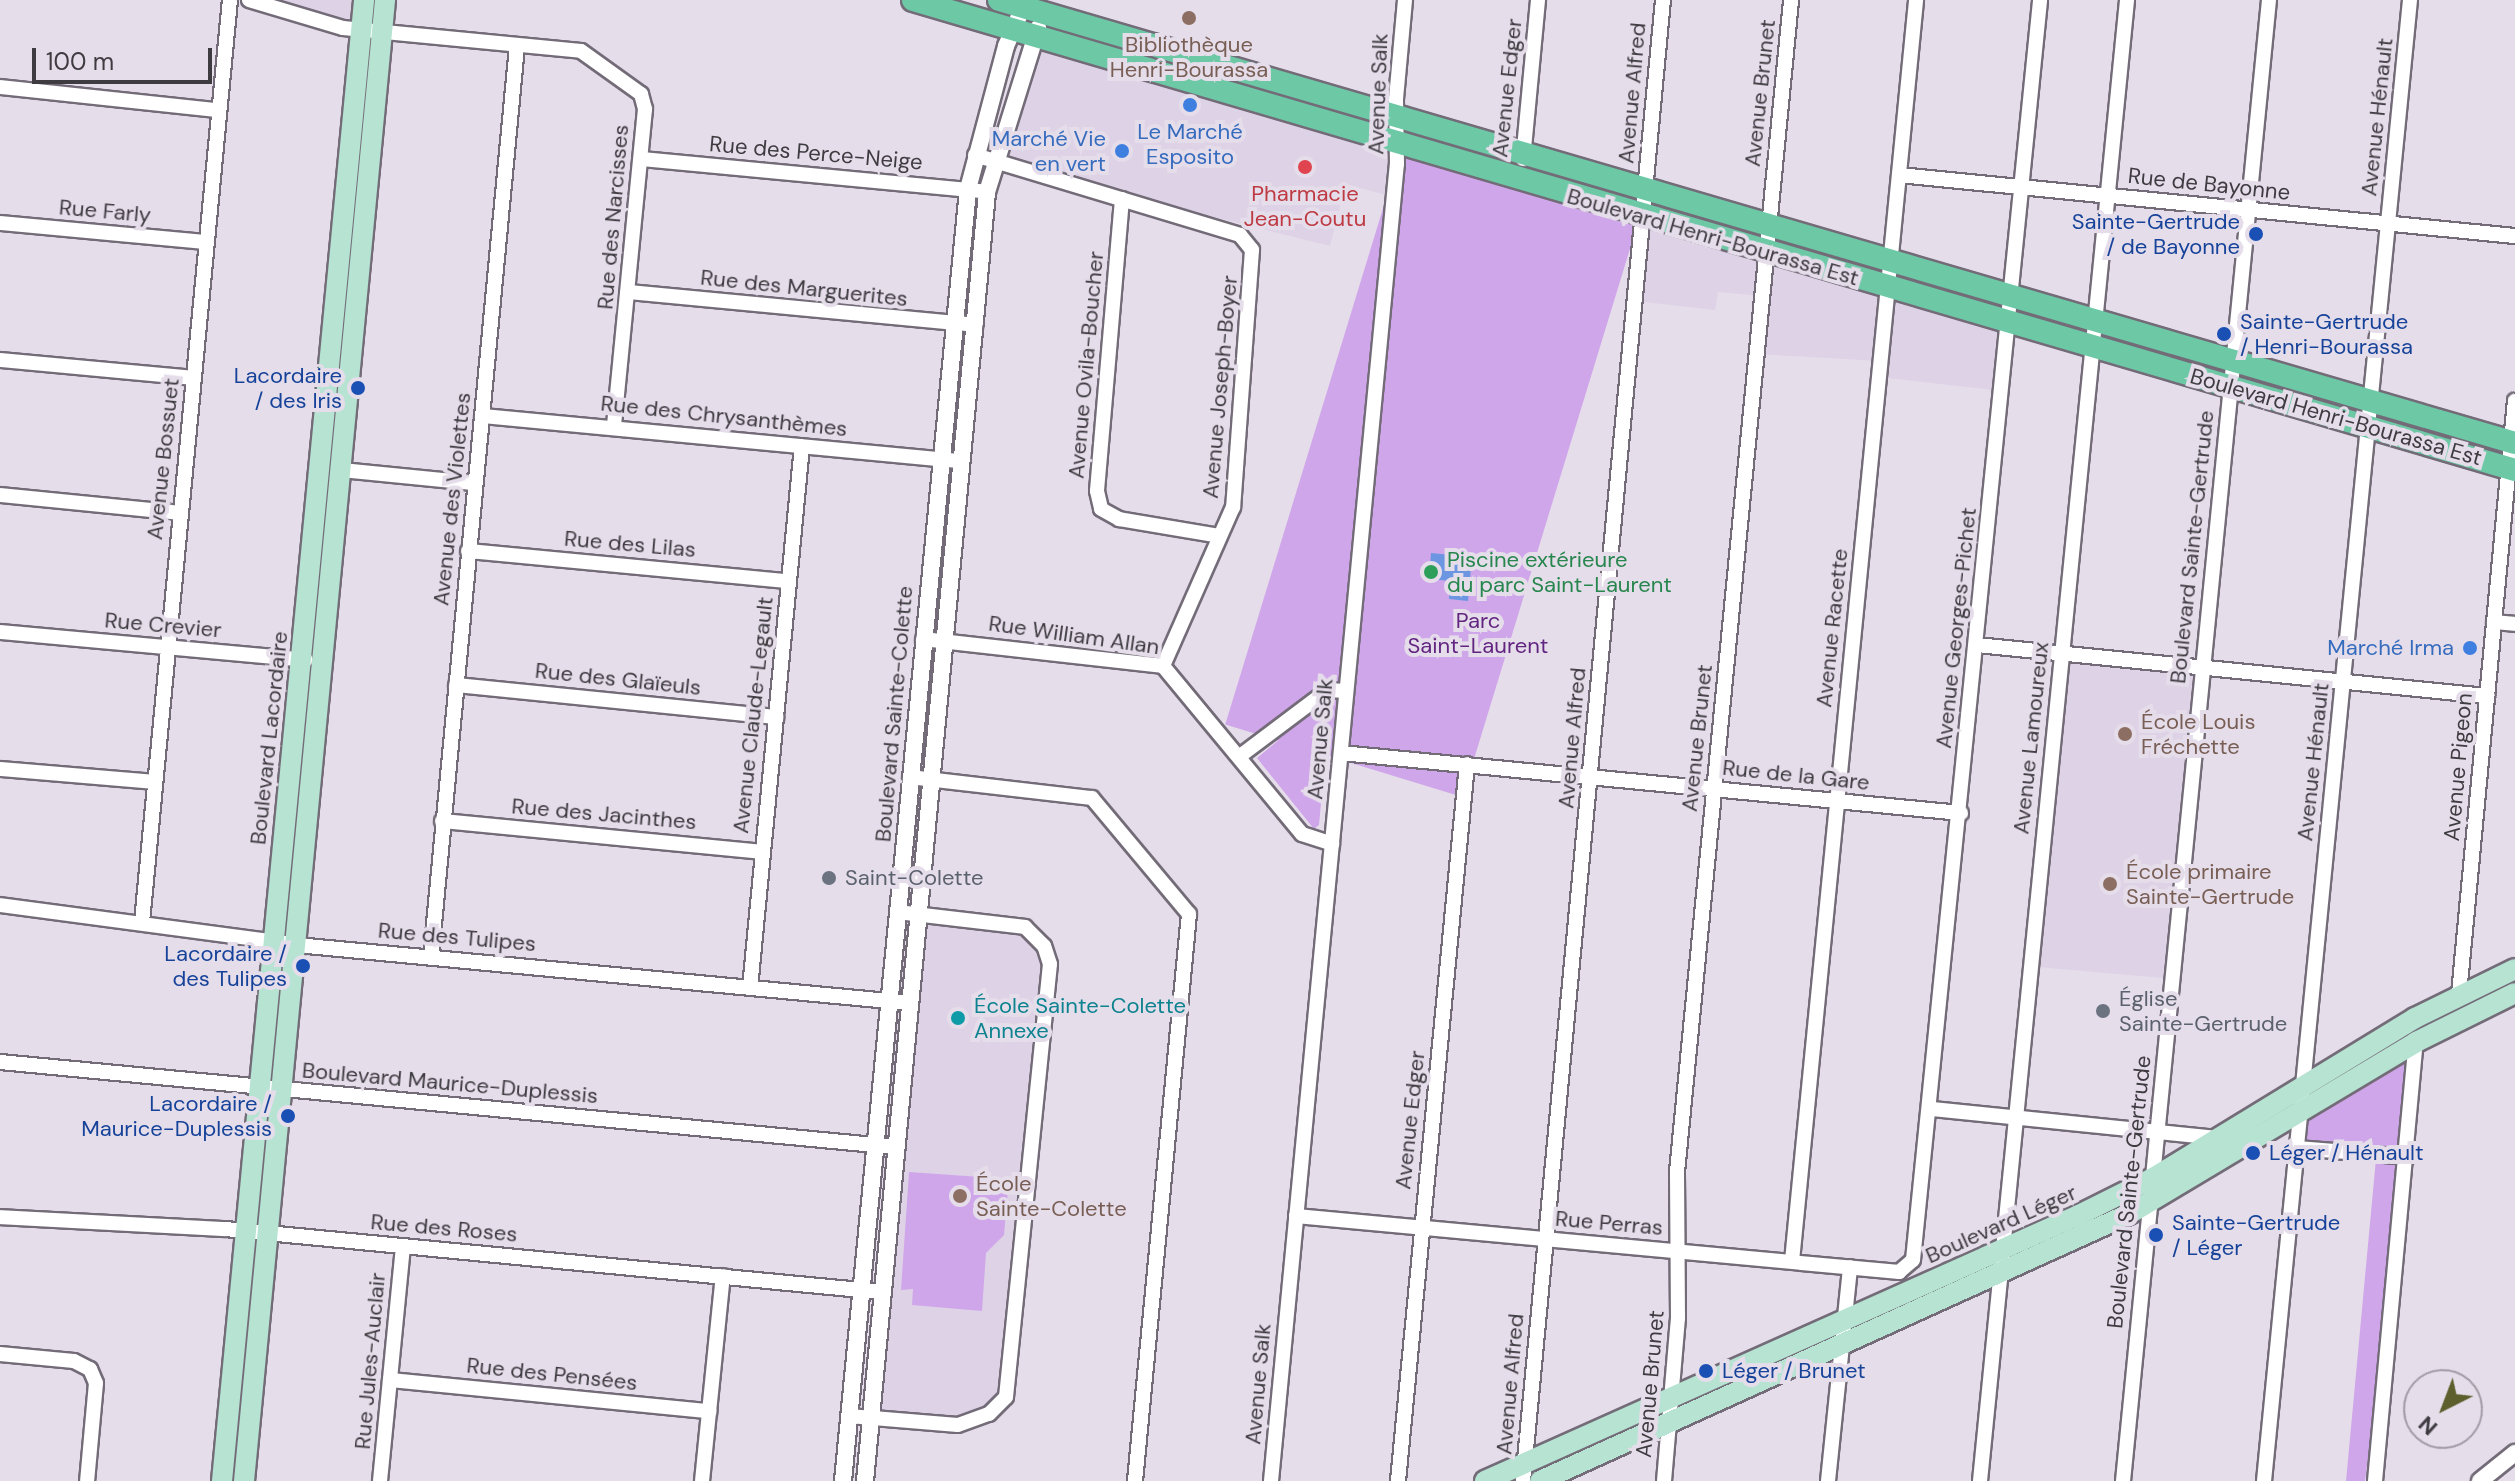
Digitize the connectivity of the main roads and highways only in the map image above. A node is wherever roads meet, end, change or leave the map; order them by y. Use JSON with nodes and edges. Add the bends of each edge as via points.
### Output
{"nodes":[{"id":1,"x":364,"y":0,"type":"edge"},
{"id":2,"x":385,"y":0,"type":"edge"},
{"id":3,"x":999,"y":0,"type":"edge"},
{"id":4,"x":924,"y":2,"type":"edge"},
{"id":5,"x":372,"y":31,"type":"junction"},
{"id":6,"x":1396,"y":130,"type":"junction"},
{"id":7,"x":2513,"y":442,"type":"edge"},
{"id":8,"x":2511,"y":469,"type":"edge"},
{"id":9,"x":2515,"y":969,"type":"edge"},
{"id":10,"x":2515,"y":993,"type":"edge"},
{"id":11,"x":1524,"y":1472,"type":"edge"},
{"id":12,"x":222,"y":1481,"type":"edge"},
{"id":13,"x":244,"y":1481,"type":"edge"},
{"id":14,"x":1485,"y":1481,"type":"edge"},
{"id":15,"x":1540,"y":1481,"type":"edge"}],
"edges":[{"from":1,"to":5,"type":"main road","name":"Boulevard Lacordaire"},
{"from":2,"to":5,"type":"main road","name":"Boulevard Lacordaire"},
{"from":3,"to":6,"type":"main road","name":"Boulevard Henri-Bourassa Est","via":[[1195,53]]},
{"from":4,"to":6,"type":"main road","name":"Boulevard Henri-Bourassa Est","via":[[1023,34]]},
{"from":5,"to":12,"type":"main road","name":"Boulevard Lacordaire","via":[[300,659]]},
{"from":5,"to":13,"type":"main road","name":"Boulevard Lacordaire","via":[[341,470]]},
{"from":6,"to":7,"type":"main road","name":"Boulevard Henri-Bourassa Est","via":[[1523,156]]},
{"from":6,"to":8,"type":"main road","name":"Boulevard Henri-Bourassa Est","via":[[1518,180]]},
{"from":9,"to":11,"type":"main road","name":"Boulevard Léger","via":[[2459,994],[2153,1178],[1672,1398]]},
{"from":10,"to":15,"type":"main road","name":"Boulevard Léger","via":[[2416,1042],[2151,1202],[2000,1276]]},
{"from":11,"to":14,"type":"main road","name":"Boulevard Léger"}]}
